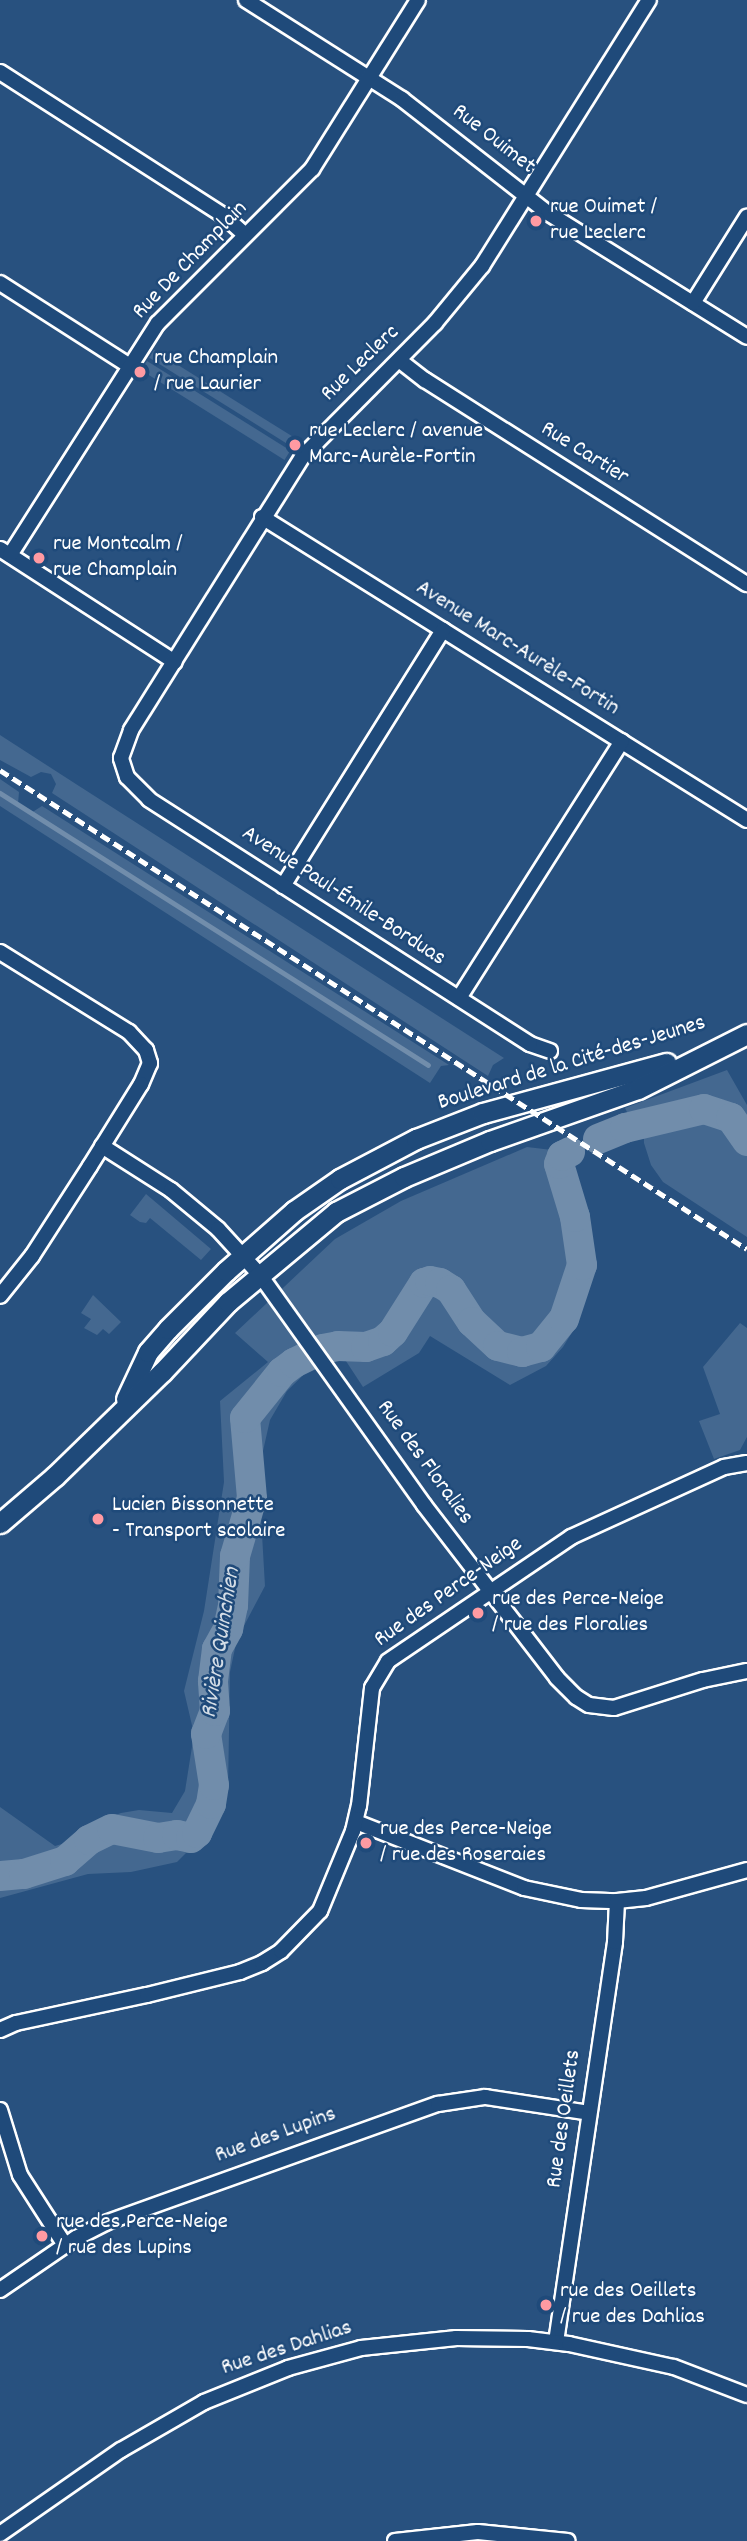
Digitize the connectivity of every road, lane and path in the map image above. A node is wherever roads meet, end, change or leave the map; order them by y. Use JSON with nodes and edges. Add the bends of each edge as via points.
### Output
{"nodes":[{"id":1,"x":246,"y":0,"type":"edge"},
{"id":2,"x":418,"y":0,"type":"edge"},
{"id":3,"x":649,"y":0,"type":"edge"},
{"id":4,"x":0,"y":72,"type":"edge"},
{"id":5,"x":369,"y":78,"type":"junction"},
{"id":6,"x":527,"y":196,"type":"junction"},
{"id":7,"x":747,"y":217,"type":"edge"},
{"id":8,"x":246,"y":235,"type":"junction"},
{"id":9,"x":0,"y":283,"type":"edge"},
{"id":10,"x":693,"y":303,"type":"junction"},
{"id":11,"x":747,"y":338,"type":"edge"},
{"id":12,"x":399,"y":360,"type":"junction"},
{"id":13,"x":130,"y":366,"type":"junction"},
{"id":14,"x":262,"y":517,"type":"junction"},
{"id":15,"x":5,"y":552,"type":"edge"},
{"id":16,"x":747,"y":584,"type":"edge"},
{"id":17,"x":443,"y":631,"type":"junction"},
{"id":18,"x":175,"y":662,"type":"junction"},
{"id":19,"x":622,"y":741,"type":"junction"},
{"id":20,"x":123,"y":768,"type":"joint"},
{"id":21,"x":747,"y":820,"type":"edge"},
{"id":22,"x":283,"y":886,"type":"junction"},
{"id":23,"x":1,"y":956,"type":"edge"},
{"id":24,"x":459,"y":998,"type":"junction"},
{"id":25,"x":739,"y":1038,"type":"edge"},
{"id":26,"x":550,"y":1051,"type":"dead end"},
{"id":27,"x":102,"y":1146,"type":"junction"},
{"id":28,"x":243,"y":1256,"type":"junction"},
{"id":29,"x":260,"y":1275,"type":"junction"},
{"id":30,"x":0,"y":1296,"type":"edge"},
{"id":31,"x":122,"y":1408,"type":"junction"},
{"id":32,"x":747,"y":1463,"type":"edge"},
{"id":33,"x":0,"y":1523,"type":"edge"},
{"id":34,"x":489,"y":1590,"type":"junction"},
{"id":35,"x":747,"y":1671,"type":"edge"},
{"id":36,"x":356,"y":1822,"type":"junction"},
{"id":37,"x":747,"y":1870,"type":"edge"},
{"id":38,"x":617,"y":1901,"type":"junction"},
{"id":39,"x":0,"y":2030,"type":"edge"},
{"id":40,"x":0,"y":2110,"type":"edge"},
{"id":41,"x":589,"y":2113,"type":"junction"},
{"id":42,"x":65,"y":2245,"type":"junction"},
{"id":43,"x":0,"y":2290,"type":"edge"},
{"id":44,"x":556,"y":2342,"type":"junction"},
{"id":45,"x":747,"y":2395,"type":"edge"},
{"id":46,"x":0,"y":2534,"type":"edge"},
{"id":47,"x":395,"y":2541,"type":"edge"},
{"id":48,"x":568,"y":2541,"type":"edge"}],
"edges":[{"from":1,"to":5,"type":"street","name":"Rue Ouimet"},
{"from":2,"to":5,"type":"street","name":"Rue De Champlain"},
{"from":3,"to":6,"type":"street","name":"Rue Leclerc"},
{"from":4,"to":8,"type":"street","via":[[223,215]]},
{"from":5,"to":6,"type":"street","name":"Rue Ouimet"},
{"from":5,"to":8,"type":"street","name":"Rue De Champlain","via":[[318,160]]},
{"from":6,"to":10,"type":"street","name":"Rue Ouimet"},
{"from":6,"to":12,"type":"street","name":"Rue Leclerc","via":[[463,290]]},
{"from":7,"to":10,"type":"street"},
{"from":8,"to":13,"type":"street","name":"Rue De Champlain","via":[[166,314]]},
{"from":9,"to":13,"type":"street"},
{"from":10,"to":11,"type":"street","name":"Rue Ouimet"},
{"from":12,"to":14,"type":"street","name":"Rue Leclerc","via":[[307,450]]},
{"from":12,"to":16,"type":"street","name":"Rue Cartier"},
{"from":13,"to":15,"type":"street","name":"Rue De Champlain"},
{"from":14,"to":17,"type":"street","name":"Avenue Marc-Aurèle-Fortin"},
{"from":14,"to":18,"type":"street","name":"Rue Leclerc"},
{"from":15,"to":18,"type":"street"},
{"from":17,"to":19,"type":"street","name":"Avenue Marc-Aurèle-Fortin"},
{"from":17,"to":22,"type":"street"},
{"from":18,"to":20,"type":"street","name":"Rue Leclerc","via":[[125,740]]},
{"from":19,"to":21,"type":"street","name":"Avenue Marc-Aurèle-Fortin"},
{"from":19,"to":24,"type":"street"},
{"from":20,"to":22,"type":"street","name":"Avenue Paul-Émile-Borduas","via":[[149,799]]},
{"from":22,"to":24,"type":"street","name":"Avenue Paul-Émile-Borduas"},
{"from":23,"to":27,"type":"street","via":[[129,1032],[146,1050],[149,1069]]},
{"from":24,"to":26,"type":"street","name":"Avenue Paul-Émile-Borduas","via":[[536,1048]]},
{"from":25,"to":28,"type":"main road","name":"Boulevard de la Cité-des-Jeunes","via":[[639,1073],[483,1113],[416,1139],[308,1200]]},
{"from":25,"to":29,"type":"main road","name":"Boulevard de la Cité-des-Jeunes","via":[[638,1089],[523,1129],[382,1188],[324,1221]]},
{"from":27,"to":28,"type":"street","name":"Rue des Floralies","via":[[171,1190]]},
{"from":27,"to":30,"type":"street","via":[[32,1256]]},
{"from":28,"to":29,"type":"street","name":"Rue des Floralies"},
{"from":28,"to":31,"type":"main road","name":"Boulevard de la Cité-des-Jeunes","via":[[148,1352]]},
{"from":29,"to":31,"type":"main road","name":"Boulevard de la Cité-des-Jeunes"},
{"from":29,"to":34,"type":"street","name":"Rue des Floralies"},
{"from":31,"to":33,"type":"main road","name":"Boulevard de la Cité-des-Jeunes","via":[[55,1476]]},
{"from":32,"to":34,"type":"street","name":"Rue des Perce-Neige","via":[[724,1467],[584,1530]]},
{"from":34,"to":35,"type":"street","name":"Rue des Floralies","via":[[565,1688],[589,1705],[622,1706]]},
{"from":34,"to":36,"type":"street","name":"Rue des Perce-Neige","via":[[403,1648],[378,1674],[371,1696]]},
{"from":36,"to":38,"type":"street","via":[[539,1892]]},
{"from":36,"to":39,"type":"street","name":"Rue des Perce-Neige","via":[[320,1911],[289,1944],[262,1963],[147,1995],[16,2022]]},
{"from":37,"to":38,"type":"street","via":[[646,1898]]},
{"from":38,"to":41,"type":"street","name":"Rue des Oeillets"},
{"from":40,"to":42,"type":"street","via":[[20,2175]]},
{"from":41,"to":42,"type":"street","name":"Rue des Lupins","via":[[485,2097],[449,2100],[117,2218]]},
{"from":41,"to":44,"type":"street","name":"Rue des Oeillets"},
{"from":42,"to":43,"type":"street","name":"Rue des Lupins"},
{"from":44,"to":45,"type":"street","name":"Rue des Dahlias","via":[[674,2367]]},
{"from":44,"to":46,"type":"street","name":"Rue des Dahlias","via":[[431,2339],[361,2348],[288,2368],[181,2413]]},
{"from":47,"to":48,"type":"street","via":[[478,2532]]}]}
